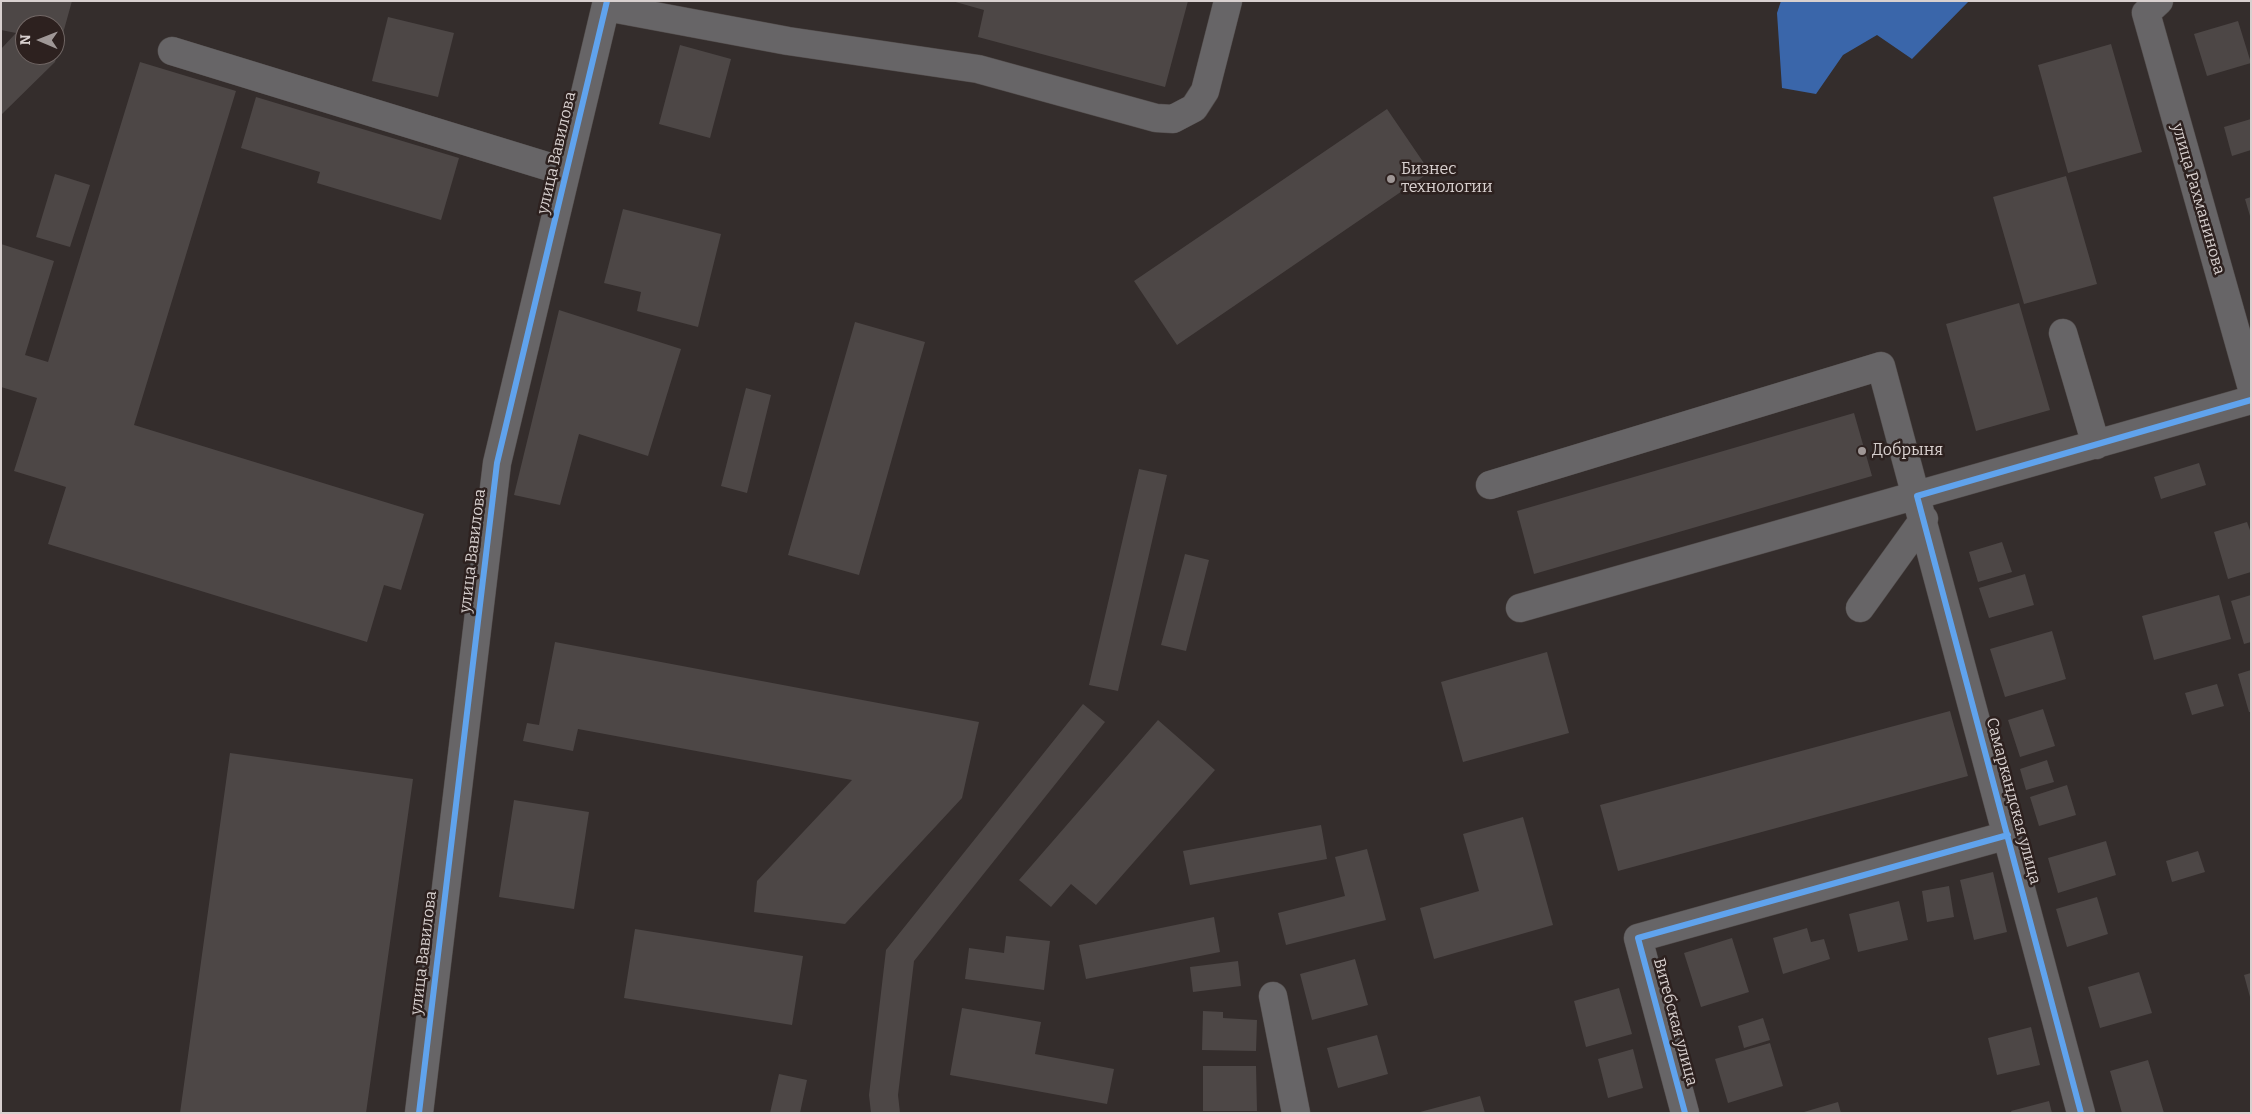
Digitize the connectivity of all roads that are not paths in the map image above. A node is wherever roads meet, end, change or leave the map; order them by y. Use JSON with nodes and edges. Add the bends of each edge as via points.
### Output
{"nodes":[{"id":1,"x":1228,"y":1,"type":"edge"},
{"id":2,"x":606,"y":4,"type":"edge"},
{"id":3,"x":2152,"y":7,"type":"edge"},
{"id":4,"x":172,"y":51,"type":"dead end"},
{"id":5,"x":566,"y":172,"type":"junction"},
{"id":6,"x":2063,"y":333,"type":"dead end"},
{"id":7,"x":2251,"y":385,"type":"edge"},
{"id":8,"x":2251,"y":400,"type":"edge"},
{"id":9,"x":2096,"y":445,"type":"junction"},
{"id":10,"x":1490,"y":485,"type":"dead end"},
{"id":11,"x":1920,"y":507,"type":"junction"},
{"id":12,"x":1520,"y":608,"type":"dead end"},
{"id":13,"x":1860,"y":608,"type":"dead end"},
{"id":14,"x":2008,"y":835,"type":"junction"},
{"id":15,"x":1273,"y":996,"type":"dead end"},
{"id":16,"x":419,"y":1113,"type":"edge"},
{"id":17,"x":1296,"y":1113,"type":"edge"},
{"id":18,"x":1685,"y":1113,"type":"edge"},
{"id":19,"x":2081,"y":1113,"type":"edge"}],
"edges":[{"from":1,"to":2,"type":"street","via":[[1205,91],[1194,108],[1174,118],[1156,118],[978,68],[788,41]]},
{"from":2,"to":5,"type":"street","name":"улица Вавилова"},
{"from":3,"to":7,"type":"street","name":"улица Рахманинова"},
{"from":4,"to":5,"type":"street"},
{"from":5,"to":16,"type":"street","name":"улица Вавилова","via":[[497,463]]},
{"from":6,"to":9,"type":"street"},
{"from":8,"to":9,"type":"street"},
{"from":9,"to":11,"type":"street"},
{"from":10,"to":11,"type":"street","name":"Самаркандская улица","via":[[1881,366]]},
{"from":11,"to":12,"type":"street"},
{"from":11,"to":13,"type":"street"},
{"from":11,"to":14,"type":"street","name":"Самаркандская улица"},
{"from":14,"to":18,"type":"street","name":"Витебская улица","via":[[1638,938]]},
{"from":14,"to":19,"type":"street","name":"Самаркандская улица"},
{"from":15,"to":17,"type":"street"}]}
